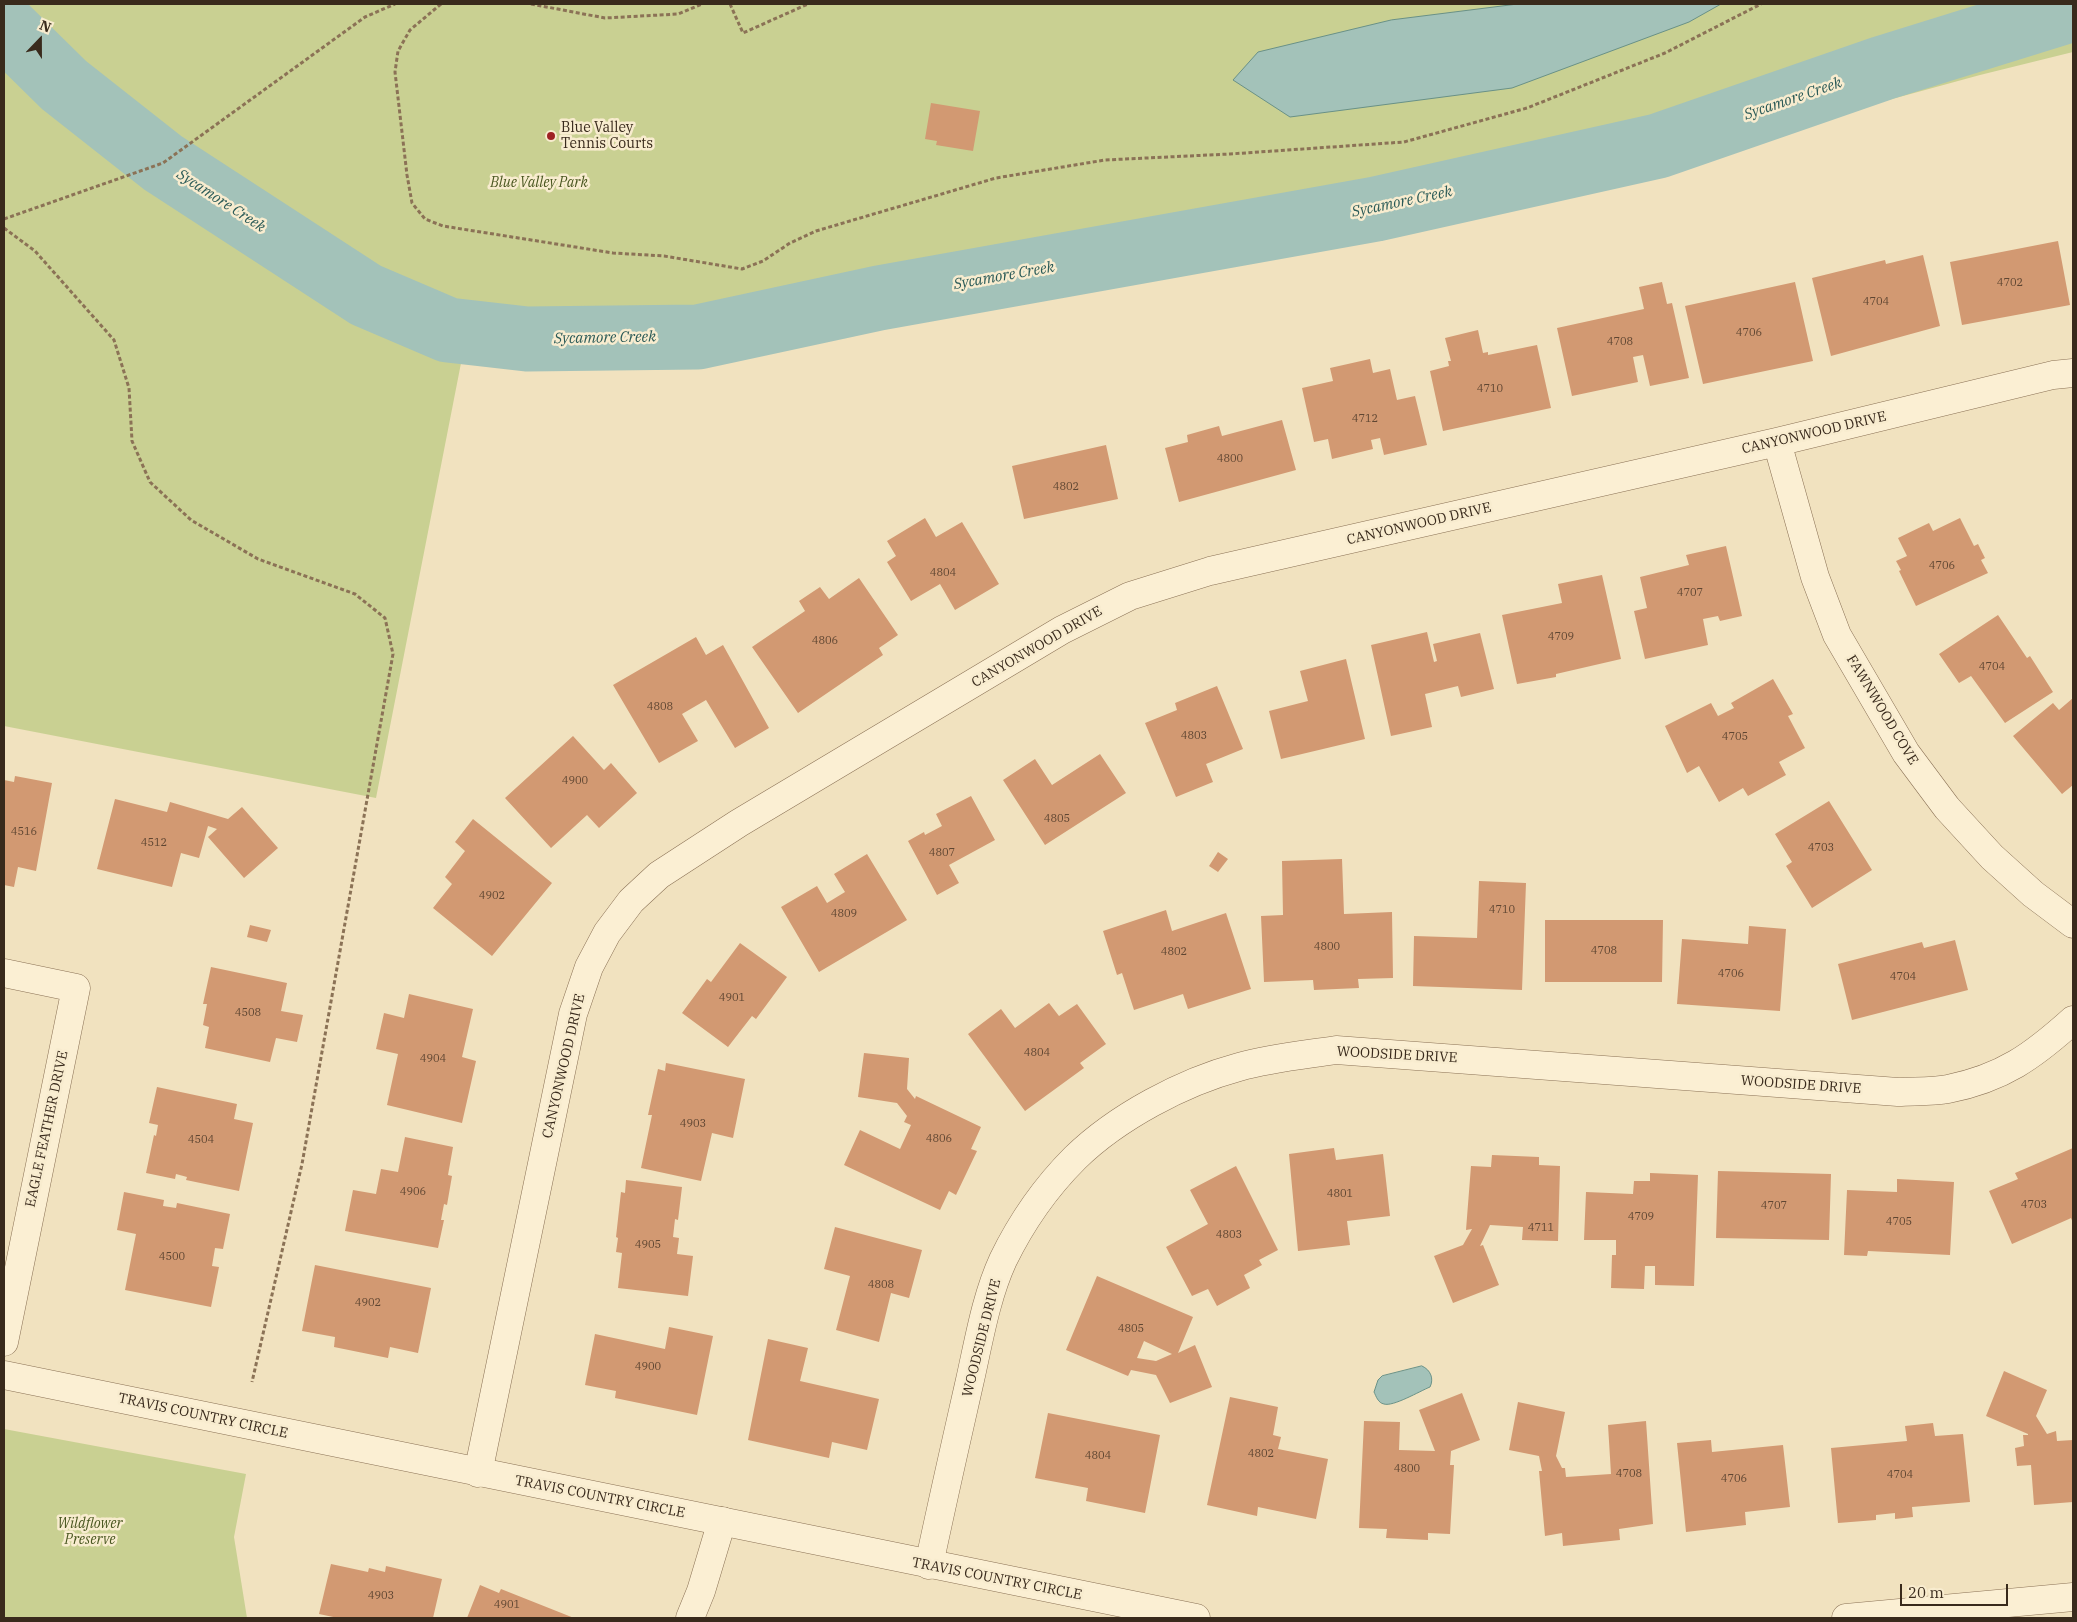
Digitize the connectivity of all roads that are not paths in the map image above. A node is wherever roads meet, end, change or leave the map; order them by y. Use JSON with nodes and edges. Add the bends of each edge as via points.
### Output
{"nodes":[{"id":1,"x":2073,"y":373,"type":"edge"},
{"id":2,"x":1777,"y":442,"type":"junction"},
{"id":3,"x":2073,"y":924,"type":"edge"},
{"id":4,"x":4,"y":973,"type":"edge"},
{"id":5,"x":2073,"y":1020,"type":"edge"},
{"id":6,"x":4,"y":1342,"type":"edge"},
{"id":7,"x":4,"y":1375,"type":"edge"},
{"id":8,"x":478,"y":1473,"type":"junction"},
{"id":9,"x":722,"y":1521,"type":"junction"},
{"id":10,"x":929,"y":1565,"type":"junction"},
{"id":11,"x":2073,"y":1597,"type":"edge"},
{"id":12,"x":2030,"y":1610,"type":"edge"},
{"id":13,"x":1185,"y":1617,"type":"edge"},
{"id":14,"x":690,"y":1618,"type":"edge"},
{"id":15,"x":1846,"y":1618,"type":"edge"}],
"edges":[{"from":1,"to":2,"type":"street","name":"CANYONWOOD DRIVE","via":[[2053,375]]},
{"from":2,"to":3,"type":"street","name":"FAWNWOOD COVE","via":[[1815,577],[1837,635],[1906,753],[1947,808],[1992,857]]},
{"from":2,"to":8,"type":"street","name":"CANYONWOOD DRIVE","via":[[1210,571],[1130,596],[1053,635],[739,823],[659,875],[631,901],[607,933],[589,966],[574,1014]]},
{"from":4,"to":6,"type":"street","name":"EAGLE FEATHER DRIVE","via":[[76,988]]},
{"from":5,"to":10,"type":"street","name":"WOODSIDE DRIVE","via":[[2019,1064],[1984,1081],[1946,1089],[1898,1092],[1336,1050],[1239,1066],[1185,1086],[1137,1112],[1075,1158],[1021,1226],[1002,1262],[988,1304]]},
{"from":7,"to":8,"type":"street","name":"TRAVIS COUNTRY CIRCLE"},
{"from":8,"to":9,"type":"street","name":"TRAVIS COUNTRY CIRCLE"},
{"from":9,"to":10,"type":"street","name":"TRAVIS COUNTRY CIRCLE"},
{"from":9,"to":14,"type":"street"},
{"from":10,"to":13,"type":"street","name":"TRAVIS COUNTRY CIRCLE"},
{"from":11,"to":12,"type":"street"},
{"from":12,"to":15,"type":"street"}]}
